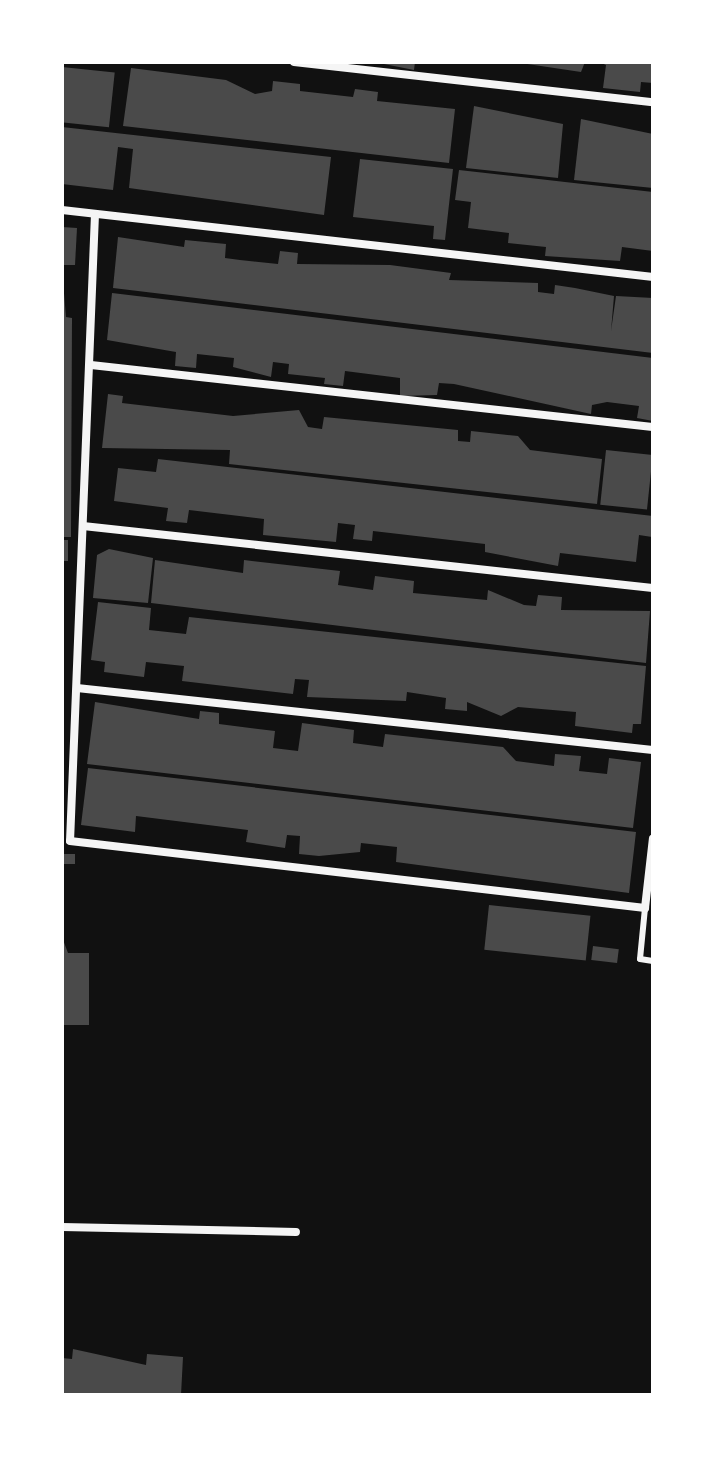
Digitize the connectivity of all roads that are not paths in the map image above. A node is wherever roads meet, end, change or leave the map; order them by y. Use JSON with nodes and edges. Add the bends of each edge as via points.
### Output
{"nodes":[{"id":1,"x":294,"y":62,"type":"edge"},
{"id":2,"x":653,"y":102,"type":"edge"},
{"id":3,"x":62,"y":210,"type":"edge"},
{"id":4,"x":95,"y":214,"type":"junction"},
{"id":5,"x":653,"y":277,"type":"edge"},
{"id":6,"x":91,"y":365,"type":"junction"},
{"id":7,"x":653,"y":427,"type":"edge"},
{"id":8,"x":83,"y":526,"type":"junction"},
{"id":9,"x":653,"y":588,"type":"edge"},
{"id":10,"x":77,"y":688,"type":"junction"},
{"id":11,"x":653,"y":750,"type":"edge"},
{"id":12,"x":653,"y":838,"type":"edge"},
{"id":13,"x":645,"y":908,"type":"junction"},
{"id":14,"x":653,"y":961,"type":"edge"},
{"id":15,"x":62,"y":1227,"type":"edge"},
{"id":16,"x":296,"y":1232,"type":"dead end"}],
"edges":[{"from":1,"to":2,"type":"street"},
{"from":3,"to":4,"type":"street"},
{"from":4,"to":5,"type":"street"},
{"from":4,"to":6,"type":"street"},
{"from":6,"to":7,"type":"street"},
{"from":6,"to":8,"type":"street"},
{"from":8,"to":9,"type":"street"},
{"from":8,"to":10,"type":"street"},
{"from":10,"to":11,"type":"street"},
{"from":10,"to":13,"type":"street","via":[[70,841]]},
{"from":12,"to":13,"type":"street"},
{"from":13,"to":14,"type":"lane","via":[[640,959]]},
{"from":15,"to":16,"type":"street"}]}
